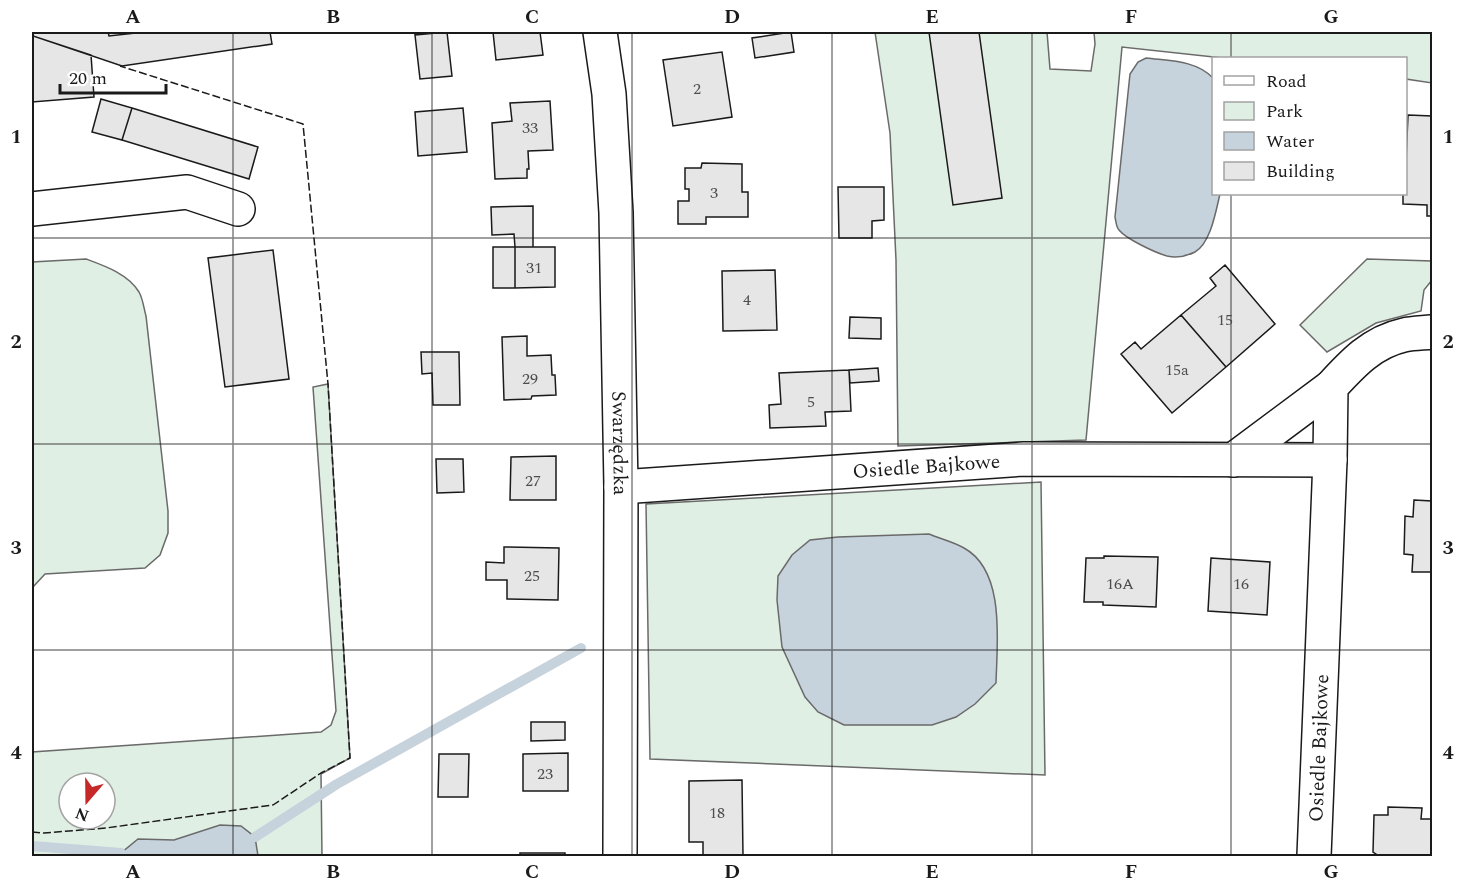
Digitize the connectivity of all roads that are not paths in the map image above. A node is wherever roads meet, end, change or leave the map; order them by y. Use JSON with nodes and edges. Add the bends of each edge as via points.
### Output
{"nodes":[{"id":1,"x":600,"y":32,"type":"edge"},
{"id":2,"x":32,"y":209,"type":"edge"},
{"id":3,"x":238,"y":209,"type":"dead end"},
{"id":4,"x":1432,"y":332,"type":"edge"},
{"id":5,"x":1331,"y":387,"type":"junction"},
{"id":6,"x":1233,"y":460,"type":"junction"},
{"id":7,"x":1330,"y":460,"type":"junction"},
{"id":8,"x":621,"y":487,"type":"junction"},
{"id":9,"x":620,"y":856,"type":"edge"},
{"id":10,"x":1314,"y":856,"type":"edge"}],
"edges":[{"from":1,"to":8,"type":"street","name":"Swarzędzka","via":[[609,94],[616,213]]},
{"from":2,"to":3,"type":"street","via":[[187,192]]},
{"from":4,"to":5,"type":"street","via":[[1404,335],[1376,345]]},
{"from":5,"to":6,"type":"street"},
{"from":5,"to":7,"type":"street","name":"Osiedle Bajkowe"},
{"from":6,"to":7,"type":"street","name":"Osiedle Bajkowe"},
{"from":6,"to":8,"type":"street","name":"Osiedle Bajkowe","via":[[1024,459]]},
{"from":7,"to":10,"type":"street","name":"Osiedle Bajkowe"},
{"from":8,"to":9,"type":"street","name":"Swarzędzka"}]}
